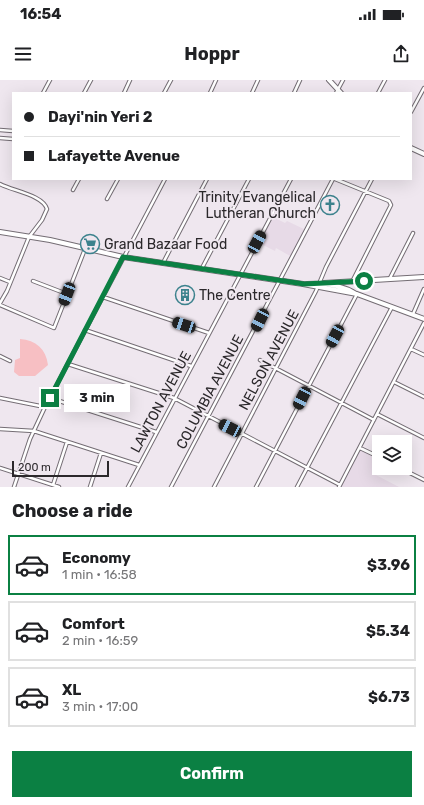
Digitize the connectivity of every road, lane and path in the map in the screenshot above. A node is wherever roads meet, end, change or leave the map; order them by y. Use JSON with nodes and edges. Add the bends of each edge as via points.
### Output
{"nodes":[{"id":1,"x":50,"y":80,"type":"edge"},
{"id":2,"x":91,"y":80,"type":"edge"},
{"id":3,"x":130,"y":80,"type":"edge"},
{"id":4,"x":171,"y":80,"type":"edge"},
{"id":5,"x":216,"y":80,"type":"edge"},
{"id":6,"x":258,"y":80,"type":"edge"},
{"id":7,"x":300,"y":80,"type":"edge"},
{"id":8,"x":329,"y":80,"type":"edge"},
{"id":9,"x":343,"y":80,"type":"edge"},
{"id":10,"x":385,"y":80,"type":"edge"},
{"id":11,"x":424,"y":88,"type":"edge"},
{"id":12,"x":44,"y":92,"type":"edge"},
{"id":13,"x":85,"y":92,"type":"edge"},
{"id":14,"x":124,"y":92,"type":"edge"},
{"id":15,"x":165,"y":92,"type":"edge"},
{"id":16,"x":210,"y":92,"type":"edge"},
{"id":17,"x":252,"y":92,"type":"edge"},
{"id":18,"x":294,"y":92,"type":"edge"},
{"id":19,"x":338,"y":92,"type":"edge"},
{"id":20,"x":379,"y":92,"type":"edge"},
{"id":21,"x":412,"y":110,"type":"edge"},
{"id":22,"x":0,"y":130,"type":"edge"},
{"id":23,"x":12,"y":131,"type":"edge"},
{"id":24,"x":0,"y":138,"type":"edge"},
{"id":25,"x":12,"y":139,"type":"edge"},
{"id":26,"x":412,"y":148,"type":"edge"},
{"id":27,"x":424,"y":154,"type":"edge"},
{"id":28,"x":78,"y":180,"type":"edge"},
{"id":29,"x":117,"y":180,"type":"edge"},
{"id":30,"x":164,"y":180,"type":"edge"},
{"id":31,"x":206,"y":180,"type":"edge"},
{"id":32,"x":248,"y":180,"type":"edge"},
{"id":33,"x":290,"y":180,"type":"edge"},
{"id":34,"x":333,"y":180,"type":"edge"},
{"id":35,"x":337,"y":180,"type":"edge"},
{"id":36,"x":371,"y":180,"type":"edge"},
{"id":37,"x":0,"y":184,"type":"edge"},
{"id":38,"x":73,"y":190,"type":"dead end"},
{"id":39,"x":365,"y":191,"type":"junction"},
{"id":40,"x":107,"y":199,"type":"dead end"},
{"id":41,"x":0,"y":232,"type":"edge"},
{"id":42,"x":413,"y":233,"type":"dead end"},
{"id":43,"x":29,"y":237,"type":"junction"},
{"id":44,"x":85,"y":249,"type":"junction"},
{"id":45,"x":123,"y":257,"type":"junction"},
{"id":46,"x":163,"y":263,"type":"junction"},
{"id":47,"x":202,"y":268,"type":"junction"},
{"id":48,"x":240,"y":274,"type":"junction"},
{"id":49,"x":424,"y":277,"type":"edge"},
{"id":50,"x":0,"y":278,"type":"edge"},
{"id":51,"x":389,"y":279,"type":"junction"},
{"id":52,"x":280,"y":280,"type":"junction"},
{"id":53,"x":33,"y":281,"type":"dead end"},
{"id":54,"x":10,"y":282,"type":"junction"},
{"id":55,"x":352,"y":282,"type":"junction"},
{"id":56,"x":324,"y":283,"type":"junction"},
{"id":57,"x":318,"y":285,"type":"junction"},
{"id":58,"x":338,"y":286,"type":"junction"},
{"id":59,"x":330,"y":289,"type":"junction"},
{"id":60,"x":424,"y":289,"type":"edge"},
{"id":61,"x":67,"y":294,"type":"junction"},
{"id":62,"x":357,"y":294,"type":"junction"},
{"id":63,"x":103,"y":297,"type":"junction"},
{"id":64,"x":0,"y":304,"type":"edge"},
{"id":65,"x":392,"y":306,"type":"junction"},
{"id":66,"x":413,"y":314,"type":"junction"},
{"id":67,"x":424,"y":319,"type":"edge"},
{"id":68,"x":424,"y":323,"type":"edge"},
{"id":69,"x":86,"y":330,"type":"junction"},
{"id":70,"x":209,"y":333,"type":"junction"},
{"id":71,"x":411,"y":349,"type":"junction"},
{"id":72,"x":424,"y":355,"type":"edge"},
{"id":73,"x":0,"y":356,"type":"edge"},
{"id":74,"x":260,"y":360,"type":"dead end"},
{"id":75,"x":10,"y":361,"type":"dead end"},
{"id":76,"x":68,"y":364,"type":"junction"},
{"id":77,"x":191,"y":366,"type":"junction"},
{"id":78,"x":276,"y":368,"type":"junction"},
{"id":79,"x":394,"y":382,"type":"junction"},
{"id":80,"x":309,"y":385,"type":"junction"},
{"id":81,"x":424,"y":397,"type":"edge"},
{"id":82,"x":0,"y":398,"type":"edge"},
{"id":83,"x":50,"y":398,"type":"junction"},
{"id":84,"x":174,"y":398,"type":"junction"},
{"id":85,"x":342,"y":403,"type":"junction"},
{"id":86,"x":45,"y":407,"type":"junction"},
{"id":87,"x":377,"y":414,"type":"junction"},
{"id":88,"x":208,"y":417,"type":"junction"},
{"id":89,"x":374,"y":420,"type":"junction"},
{"id":90,"x":0,"y":429,"type":"edge"},
{"id":91,"x":34,"y":431,"type":"junction"},
{"id":92,"x":156,"y":432,"type":"junction"},
{"id":93,"x":242,"y":434,"type":"junction"},
{"id":94,"x":424,"y":438,"type":"edge"},
{"id":95,"x":67,"y":442,"type":"junction"},
{"id":96,"x":360,"y":448,"type":"junction"},
{"id":97,"x":274,"y":451,"type":"junction"},
{"id":98,"x":101,"y":453,"type":"junction"},
{"id":99,"x":372,"y":454,"type":"edge"},
{"id":100,"x":139,"y":465,"type":"junction"},
{"id":101,"x":0,"y":468,"type":"edge"},
{"id":102,"x":307,"y":469,"type":"junction"},
{"id":103,"x":18,"y":474,"type":"junction"},
{"id":104,"x":412,"y":474,"type":"edge"},
{"id":105,"x":424,"y":480,"type":"edge"},
{"id":106,"x":53,"y":485,"type":"junction"},
{"id":107,"x":340,"y":486,"type":"edge"},
{"id":108,"x":14,"y":487,"type":"edge"},
{"id":109,"x":59,"y":487,"type":"edge"},
{"id":110,"x":90,"y":487,"type":"edge"},
{"id":111,"x":128,"y":487,"type":"edge"},
{"id":112,"x":171,"y":487,"type":"edge"},
{"id":113,"x":214,"y":487,"type":"edge"},
{"id":114,"x":256,"y":487,"type":"edge"},
{"id":115,"x":297,"y":487,"type":"edge"}],
"edges":[{"from":1,"to":12,"type":"street"},
{"from":2,"to":13,"type":"street"},
{"from":3,"to":14,"type":"street"},
{"from":4,"to":15,"type":"street"},
{"from":5,"to":16,"type":"street"},
{"from":6,"to":17,"type":"street"},
{"from":7,"to":18,"type":"street"},
{"from":8,"to":19,"type":"main road"},
{"from":9,"to":19,"type":"street"},
{"from":10,"to":20,"type":"street"},
{"from":11,"to":21,"type":"street"},
{"from":22,"to":23,"type":"street"},
{"from":24,"to":25,"type":"street"},
{"from":26,"to":27,"type":"main road"},
{"from":28,"to":38,"type":"street"},
{"from":29,"to":40,"type":"street"},
{"from":30,"to":45,"type":"street"},
{"from":31,"to":46,"type":"street"},
{"from":32,"to":47,"type":"street"},
{"from":33,"to":48,"type":"street","name":"LAWTON AVENUE"},
{"from":34,"to":52,"type":"street","name":"COLUMBIA AVENUE"},
{"from":35,"to":39,"type":"street"},
{"from":36,"to":39,"type":"street","name":"NELSON AVENUE"},
{"from":37,"to":43,"type":"street","via":[[44,203],[46,212]]},
{"from":39,"to":55,"type":"street","via":[[389,201],[391,205]]},
{"from":39,"to":57,"type":"street","name":"NELSON AVENUE"},
{"from":41,"to":43,"type":"main road"},
{"from":42,"to":51,"type":"street"},
{"from":43,"to":44,"type":"main road"},
{"from":43,"to":54,"type":"street"},
{"from":44,"to":45,"type":"main road"},
{"from":44,"to":61,"type":"street"},
{"from":45,"to":46,"type":"main road"},
{"from":45,"to":63,"type":"street"},
{"from":46,"to":47,"type":"main road"},
{"from":47,"to":48,"type":"main road"},
{"from":48,"to":52,"type":"main road"},
{"from":48,"to":70,"type":"street","name":"LAWTON AVENUE"},
{"from":49,"to":51,"type":"main road"},
{"from":50,"to":54,"type":"street"},
{"from":51,"to":55,"type":"main road"},
{"from":52,"to":57,"type":"main road"},
{"from":52,"to":88,"type":"street","name":"COLUMBIA AVENUE"},
{"from":53,"to":61,"type":"street"},
{"from":54,"to":64,"type":"street"},
{"from":55,"to":56,"type":"main road"},
{"from":55,"to":58,"type":"main road"},
{"from":56,"to":57,"type":"main road"},
{"from":56,"to":58,"type":"main road"},
{"from":57,"to":59,"type":"main road"},
{"from":57,"to":78,"type":"street","name":"NELSON AVENUE"},
{"from":58,"to":59,"type":"main road"},
{"from":58,"to":62,"type":"main road"},
{"from":59,"to":62,"type":"main road"},
{"from":60,"to":66,"type":"street"},
{"from":61,"to":64,"type":"street","via":[[54,328]]},
{"from":62,"to":65,"type":"main road"},
{"from":62,"to":80,"type":"street"},
{"from":63,"to":69,"type":"street"},
{"from":63,"to":70,"type":"street"},
{"from":65,"to":66,"type":"main road"},
{"from":65,"to":85,"type":"street"},
{"from":66,"to":67,"type":"main road"},
{"from":68,"to":71,"type":"street"},
{"from":69,"to":76,"type":"street"},
{"from":69,"to":77,"type":"street"},
{"from":70,"to":77,"type":"street","name":"LAWTON AVENUE"},
{"from":71,"to":72,"type":"street"},
{"from":71,"to":79,"type":"street"},
{"from":73,"to":75,"type":"street"},
{"from":74,"to":78,"type":"street"},
{"from":76,"to":83,"type":"street"},
{"from":76,"to":84,"type":"street"},
{"from":77,"to":84,"type":"street","name":"LAWTON AVENUE"},
{"from":78,"to":80,"type":"street"},
{"from":78,"to":93,"type":"street","name":"NELSON AVENUE"},
{"from":79,"to":81,"type":"street"},
{"from":79,"to":87,"type":"street"},
{"from":80,"to":85,"type":"street"},
{"from":80,"to":97,"type":"street"},
{"from":82,"to":86,"type":"street"},
{"from":83,"to":86,"type":"street"},
{"from":83,"to":92,"type":"street"},
{"from":84,"to":88,"type":"street"},
{"from":84,"to":92,"type":"street","name":"LAWTON AVENUE"},
{"from":85,"to":89,"type":"street"},
{"from":85,"to":102,"type":"street"},
{"from":86,"to":91,"type":"street"},
{"from":87,"to":89,"type":"street"},
{"from":87,"to":94,"type":"street"},
{"from":88,"to":93,"type":"street"},
{"from":88,"to":112,"type":"street","name":"COLUMBIA AVENUE"},
{"from":89,"to":96,"type":"street"},
{"from":90,"to":91,"type":"street"},
{"from":91,"to":95,"type":"street"},
{"from":91,"to":103,"type":"street"},
{"from":92,"to":100,"type":"street","name":"LAWTON AVENUE"},
{"from":93,"to":97,"type":"street"},
{"from":93,"to":113,"type":"street","name":"NELSON AVENUE"},
{"from":95,"to":98,"type":"street"},
{"from":95,"to":106,"type":"street"},
{"from":96,"to":99,"type":"street"},
{"from":96,"to":107,"type":"street"},
{"from":97,"to":102,"type":"street"},
{"from":97,"to":114,"type":"street"},
{"from":98,"to":100,"type":"street"},
{"from":98,"to":110,"type":"street"},
{"from":100,"to":111,"type":"street","name":"LAWTON AVENUE"},
{"from":101,"to":103,"type":"street"},
{"from":102,"to":107,"type":"street"},
{"from":102,"to":115,"type":"street"},
{"from":103,"to":106,"type":"street"},
{"from":103,"to":108,"type":"street"},
{"from":104,"to":105,"type":"street"},
{"from":106,"to":109,"type":"street"}]}
